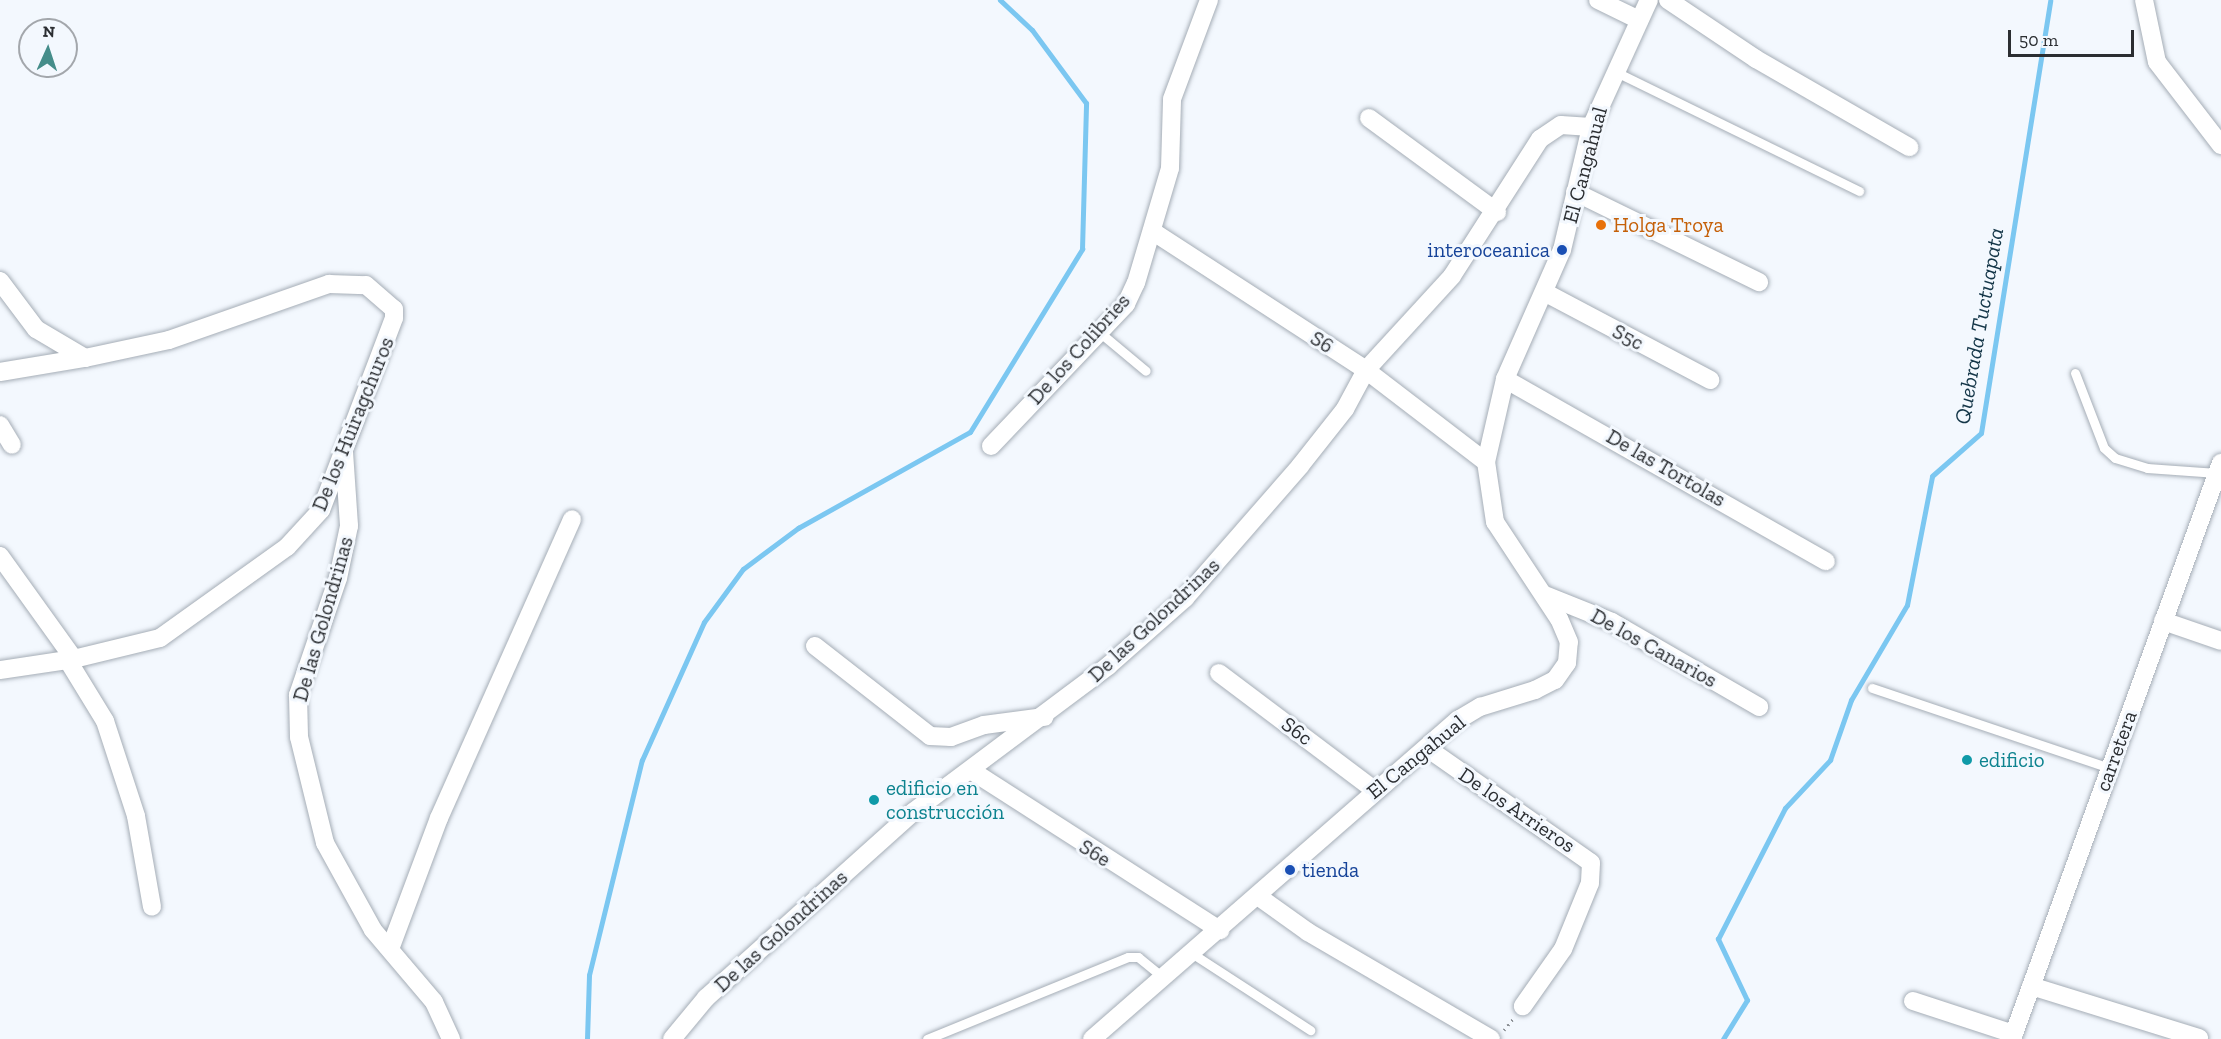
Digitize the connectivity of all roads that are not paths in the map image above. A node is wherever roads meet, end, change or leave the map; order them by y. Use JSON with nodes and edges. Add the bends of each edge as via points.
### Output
{"nodes":[{"id":1,"x":1209,"y":0,"type":"edge"},
{"id":2,"x":1598,"y":0,"type":"edge"},
{"id":3,"x":1649,"y":0,"type":"edge"},
{"id":4,"x":1668,"y":0,"type":"edge"},
{"id":5,"x":2144,"y":0,"type":"edge"},
{"id":6,"x":1639,"y":20,"type":"junction"},
{"id":7,"x":1614,"y":71,"type":"junction"},
{"id":8,"x":1370,"y":118,"type":"dead end"},
{"id":9,"x":1591,"y":127,"type":"junction"},
{"id":10,"x":2221,"y":145,"type":"edge"},
{"id":11,"x":1909,"y":147,"type":"dead end"},
{"id":12,"x":1859,"y":191,"type":"dead end"},
{"id":13,"x":1575,"y":192,"type":"junction"},
{"id":14,"x":1497,"y":212,"type":"junction"},
{"id":15,"x":1152,"y":231,"type":"junction"},
{"id":16,"x":0,"y":281,"type":"edge"},
{"id":17,"x":1759,"y":282,"type":"dead end"},
{"id":18,"x":1546,"y":293,"type":"junction"},
{"id":19,"x":1098,"y":332,"type":"junction"},
{"id":20,"x":85,"y":358,"type":"junction"},
{"id":21,"x":1366,"y":370,"type":"junction"},
{"id":22,"x":1146,"y":371,"type":"dead end"},
{"id":23,"x":0,"y":372,"type":"edge"},
{"id":24,"x":2075,"y":373,"type":"dead end"},
{"id":25,"x":1505,"y":379,"type":"junction"},
{"id":26,"x":1710,"y":380,"type":"dead end"},
{"id":27,"x":0,"y":425,"type":"edge"},
{"id":28,"x":344,"y":444,"type":"junction"},
{"id":29,"x":12,"y":445,"type":"dead end"},
{"id":30,"x":992,"y":446,"type":"dead end"},
{"id":31,"x":1486,"y":462,"type":"junction"},
{"id":32,"x":2219,"y":468,"type":"edge"},
{"id":33,"x":572,"y":519,"type":"dead end"},
{"id":34,"x":0,"y":556,"type":"edge"},
{"id":35,"x":1826,"y":561,"type":"dead end"},
{"id":36,"x":1545,"y":596,"type":"junction"},
{"id":37,"x":2163,"y":621,"type":"junction"},
{"id":38,"x":2221,"y":641,"type":"edge"},
{"id":39,"x":815,"y":646,"type":"dead end"},
{"id":40,"x":70,"y":659,"type":"junction"},
{"id":41,"x":0,"y":670,"type":"edge"},
{"id":42,"x":1219,"y":673,"type":"dead end"},
{"id":43,"x":1872,"y":688,"type":"dead end"},
{"id":44,"x":1759,"y":706,"type":"dead end"},
{"id":45,"x":1044,"y":717,"type":"junction"},
{"id":46,"x":1427,"y":748,"type":"junction"},
{"id":47,"x":2110,"y":768,"type":"junction"},
{"id":48,"x":972,"y":771,"type":"junction"},
{"id":49,"x":1374,"y":790,"type":"junction"},
{"id":50,"x":1259,"y":897,"type":"junction"},
{"id":51,"x":152,"y":907,"type":"dead end"},
{"id":52,"x":1220,"y":930,"type":"junction"},
{"id":53,"x":390,"y":949,"type":"junction"},
{"id":54,"x":1193,"y":954,"type":"junction"},
{"id":55,"x":1163,"y":977,"type":"junction"},
{"id":56,"x":2031,"y":986,"type":"junction"},
{"id":57,"x":1914,"y":1001,"type":"dead end"},
{"id":58,"x":1523,"y":1006,"type":"road end"},
{"id":59,"x":1310,"y":1030,"type":"dead end"},
{"id":60,"x":2013,"y":1037,"type":"edge"},
{"id":61,"x":2199,"y":1038,"type":"edge"},
{"id":62,"x":452,"y":1039,"type":"edge"},
{"id":63,"x":672,"y":1039,"type":"edge"},
{"id":64,"x":927,"y":1039,"type":"edge"},
{"id":65,"x":1092,"y":1039,"type":"edge"},
{"id":66,"x":1491,"y":1039,"type":"edge"}],
"edges":[{"from":1,"to":15,"type":"street","name":"De los Colibries","via":[[1172,99],[1170,168]]},
{"from":2,"to":6,"type":"street"},
{"from":3,"to":6,"type":"street","name":"El Cangahual"},
{"from":4,"to":11,"type":"street","via":[[1756,59]]},
{"from":5,"to":10,"type":"street","via":[[2157,62]]},
{"from":6,"to":7,"type":"street","name":"El Cangahual"},
{"from":7,"to":9,"type":"street","name":"El Cangahual"},
{"from":7,"to":12,"type":"lane"},
{"from":8,"to":14,"type":"street"},
{"from":9,"to":13,"type":"street","name":"El Cangahual"},
{"from":9,"to":14,"type":"street","name":"De las Golondrinas","via":[[1561,125],[1540,140]]},
{"from":13,"to":17,"type":"street"},
{"from":13,"to":18,"type":"street","name":"El Cangahual"},
{"from":14,"to":21,"type":"street","name":"De las Golondrinas","via":[[1452,276]]},
{"from":15,"to":19,"type":"street","name":"De los Colibries","via":[[1126,304]]},
{"from":15,"to":21,"type":"street","name":"S6"},
{"from":16,"to":20,"type":"street","via":[[36,329]]},
{"from":18,"to":25,"type":"street","name":"El Cangahual"},
{"from":18,"to":26,"type":"street","name":"S5c"},
{"from":19,"to":22,"type":"lane"},
{"from":19,"to":30,"type":"street","name":"De los Colibries"},
{"from":20,"to":23,"type":"street","name":"De los Huiragchuros"},
{"from":20,"to":28,"type":"street","name":"De los Huiragchuros","via":[[169,340],[329,284],[366,285],[394,309],[394,318]]},
{"from":21,"to":31,"type":"street","name":"S6"},
{"from":21,"to":45,"type":"street","name":"De las Golondrinas","via":[[1346,409],[1185,598]]},
{"from":24,"to":32,"type":"lane","via":[[2104,448],[2115,458],[2147,468]]},
{"from":25,"to":31,"type":"street","name":"El Cangahual"},
{"from":25,"to":35,"type":"street","name":"De las Tortolas"},
{"from":27,"to":29,"type":"street"},
{"from":28,"to":40,"type":"street","name":"De los Huiragchuros","via":[[321,510],[287,547],[160,638]]},
{"from":28,"to":53,"type":"street","name":"De las Golondrinas","via":[[349,526],[338,578],[298,695],[299,737],[325,843],[373,930]]},
{"from":31,"to":36,"type":"street","name":"El Cangahual","via":[[1495,522],[1517,562]]},
{"from":32,"to":37,"type":"street","name":"carretera"},
{"from":33,"to":53,"type":"street","via":[[438,818]]},
{"from":34,"to":40,"type":"street"},
{"from":36,"to":44,"type":"street","name":"De los Canarios","via":[[1612,622]]},
{"from":36,"to":46,"type":"street","name":"El Cangahual","via":[[1569,642],[1567,663],[1555,680],[1480,707]]},
{"from":37,"to":38,"type":"street"},
{"from":37,"to":47,"type":"street","name":"carretera"},
{"from":39,"to":45,"type":"street","via":[[930,736],[951,737],[984,725]]},
{"from":40,"to":41,"type":"street","name":"De los Huiragchuros"},
{"from":40,"to":51,"type":"street","via":[[105,721],[136,816]]},
{"from":42,"to":49,"type":"street","name":"S6c"},
{"from":43,"to":47,"type":"lane"},
{"from":45,"to":48,"type":"street","name":"De las Golondrinas"},
{"from":46,"to":49,"type":"street","name":"El Cangahual"},
{"from":46,"to":58,"type":"street","name":"De los Arrieros","via":[[1592,863],[1590,883],[1563,949]]},
{"from":47,"to":56,"type":"street","name":"carretera"},
{"from":48,"to":52,"type":"street","name":"S6e"},
{"from":48,"to":63,"type":"street","name":"De las Golondrinas","via":[[913,812],[789,922],[682,1022]]},
{"from":49,"to":50,"type":"street","name":"El Cangahual"},
{"from":50,"to":52,"type":"street","name":"El Cangahual"},
{"from":50,"to":66,"type":"street","via":[[1308,932]]},
{"from":52,"to":54,"type":"street","name":"El Cangahual"},
{"from":53,"to":62,"type":"street","name":"De las Golondrinas","via":[[434,1002]]},
{"from":54,"to":55,"type":"street","name":"El Cangahual"},
{"from":54,"to":59,"type":"lane"},
{"from":55,"to":64,"type":"lane","via":[[1138,957],[1128,957]]},
{"from":55,"to":65,"type":"street","name":"El Cangahual"},
{"from":56,"to":60,"type":"street","name":"carretera"},
{"from":56,"to":61,"type":"street"},
{"from":57,"to":60,"type":"street"}]}
